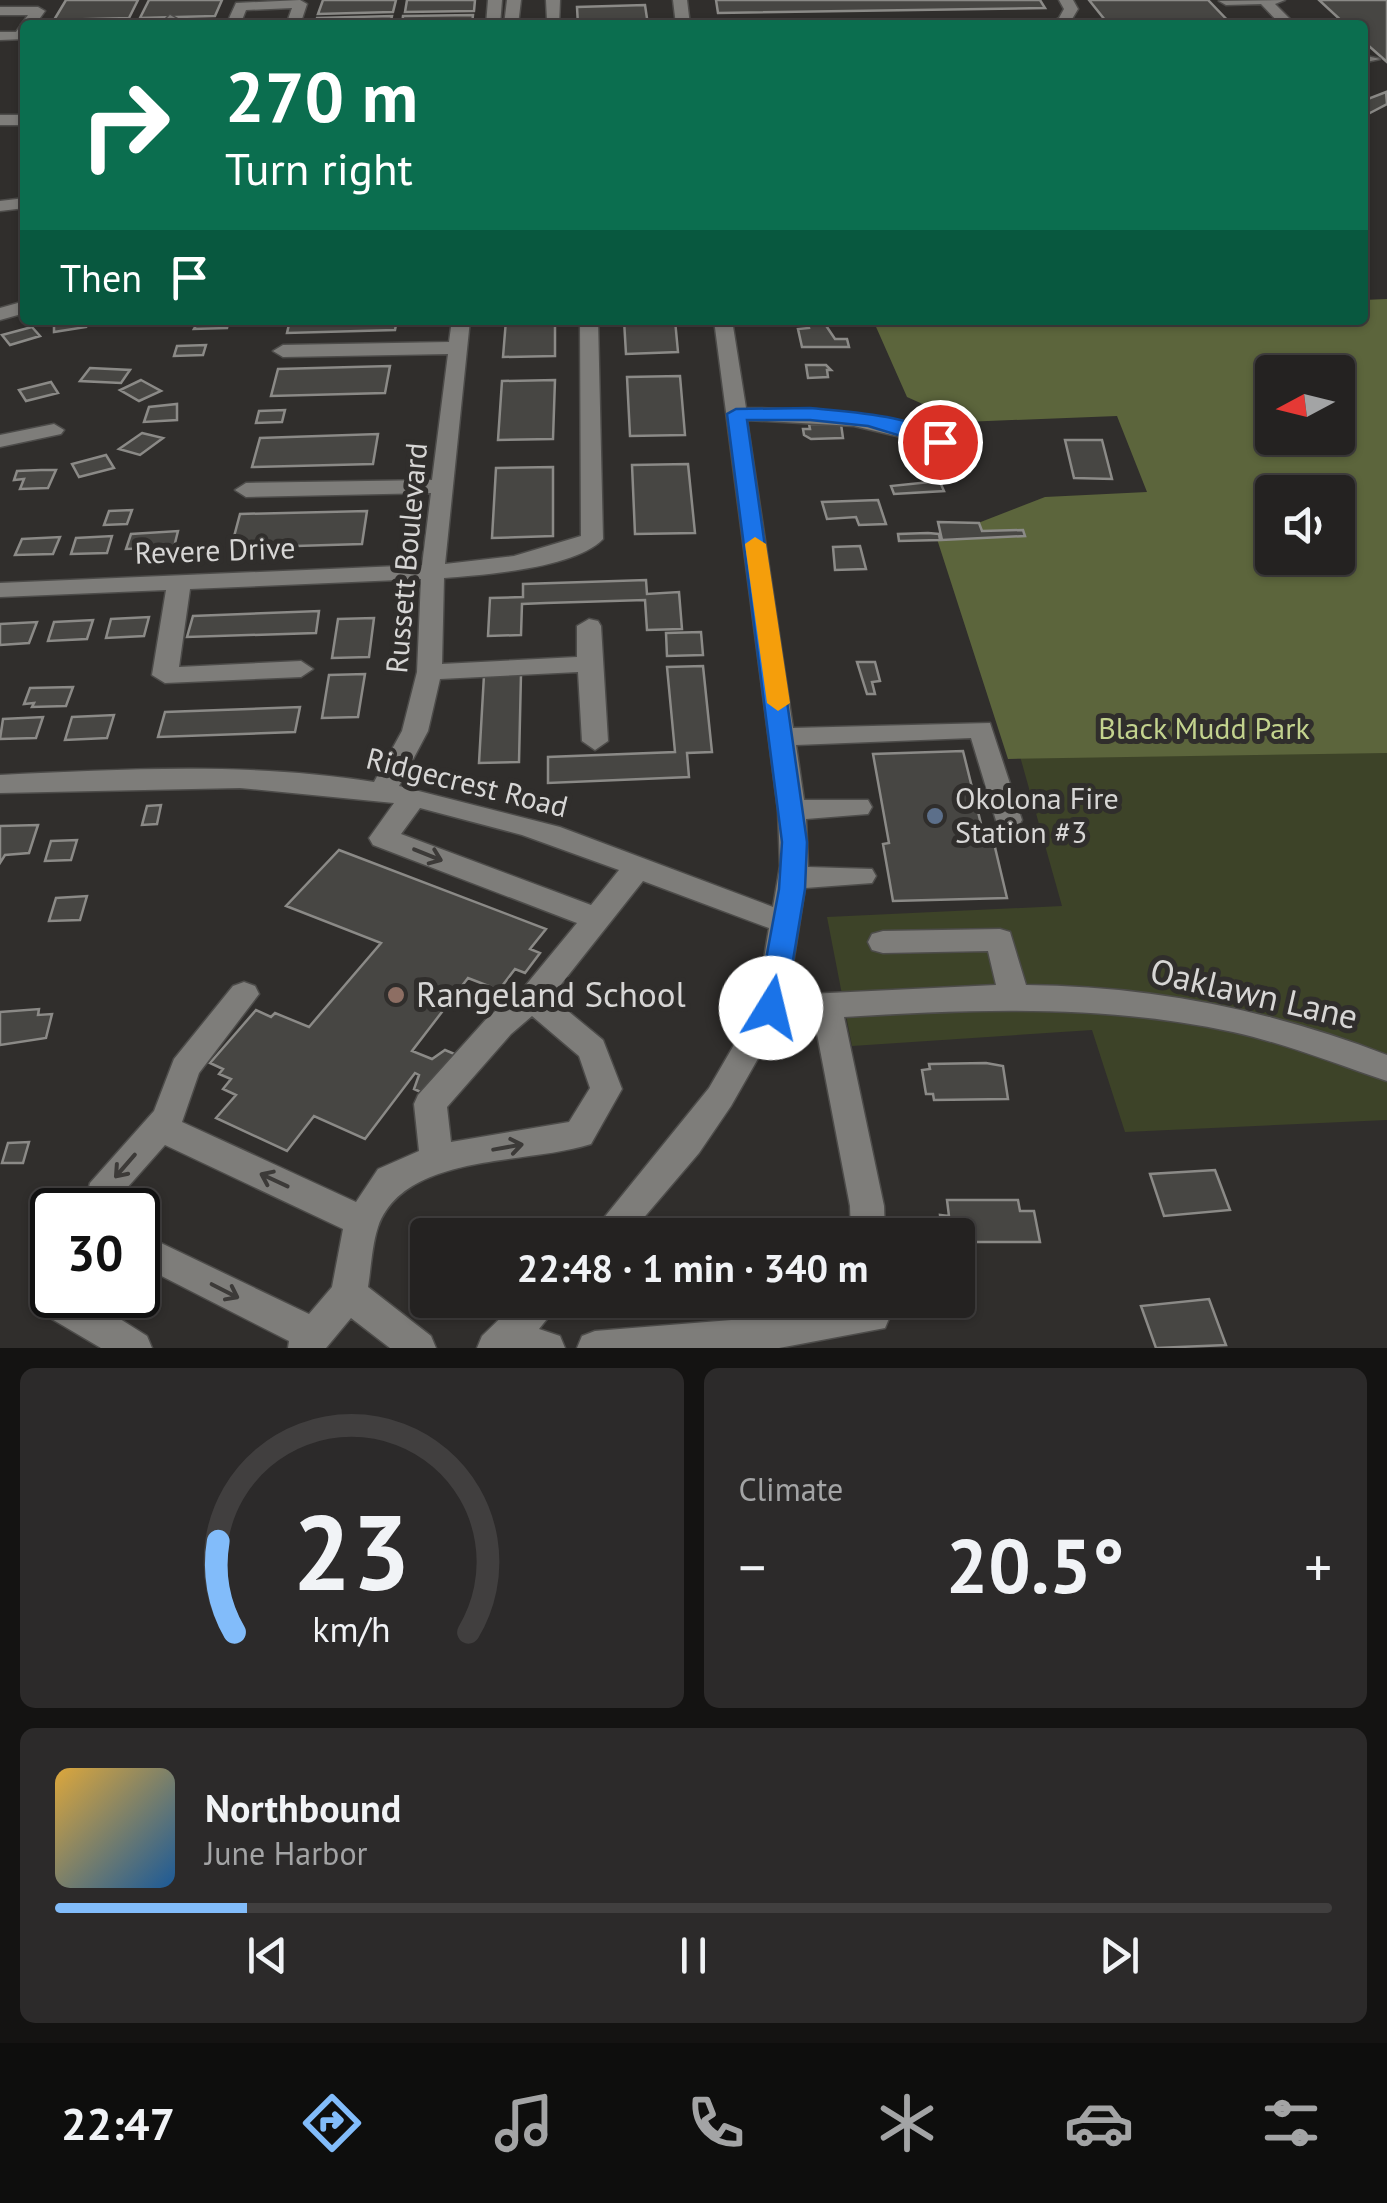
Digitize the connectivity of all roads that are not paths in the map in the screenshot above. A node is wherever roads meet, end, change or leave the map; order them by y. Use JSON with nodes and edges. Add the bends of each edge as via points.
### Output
{"nodes":[{"id":1,"x":1264,"y":0,"type":"edge"},
{"id":2,"x":1278,"y":0,"type":"edge"},
{"id":3,"x":1226,"y":1,"type":"edge"},
{"id":4,"x":272,"y":2,"type":"edge"},
{"id":5,"x":4,"y":14,"type":"edge"},
{"id":6,"x":31,"y":20,"type":"edge"},
{"id":7,"x":235,"y":20,"type":"edge"},
{"id":8,"x":295,"y":20,"type":"edge"},
{"id":9,"x":1284,"y":20,"type":"edge"},
{"id":10,"x":460,"y":325,"type":"edge"},
{"id":11,"x":589,"y":325,"type":"edge"},
{"id":12,"x":724,"y":325,"type":"edge"},
{"id":13,"x":458,"y":348,"type":"junction"},
{"id":14,"x":283,"y":351,"type":"dead end"},
{"id":15,"x":736,"y":414,"type":"junction"},
{"id":16,"x":54,"y":430,"type":"dead end"},
{"id":17,"x":0,"y":440,"type":"edge"},
{"id":18,"x":966,"y":454,"type":"dead end"},
{"id":19,"x":444,"y":486,"type":"junction"},
{"id":20,"x":246,"y":490,"type":"dead end"},
{"id":21,"x":433,"y":572,"type":"junction"},
{"id":22,"x":179,"y":583,"type":"junction"},
{"id":23,"x":0,"y":590,"type":"edge"},
{"id":24,"x":589,"y":626,"type":"dead end"},
{"id":25,"x":590,"y":664,"type":"junction"},
{"id":26,"x":301,"y":669,"type":"dead end"},
{"id":27,"x":429,"y":672,"type":"junction"},
{"id":28,"x":782,"y":737,"type":"junction"},
{"id":29,"x":594,"y":741,"type":"dead end"},
{"id":30,"x":0,"y":784,"type":"edge"},
{"id":31,"x":382,"y":792,"type":"junction"},
{"id":32,"x":413,"y":798,"type":"junction"},
{"id":33,"x":858,"y":807,"type":"dead end"},
{"id":34,"x":792,"y":810,"type":"junction"},
{"id":35,"x":1008,"y":820,"type":"dead end"},
{"id":36,"x":638,"y":867,"type":"junction"},
{"id":37,"x":862,"y":876,"type":"dead end"},
{"id":38,"x":793,"y":878,"type":"junction"},
{"id":39,"x":597,"y":918,"type":"junction"},
{"id":40,"x":786,"y":920,"type":"junction"},
{"id":41,"x":883,"y":942,"type":"dead end"},
{"id":42,"x":244,"y":994,"type":"dead end"},
{"id":43,"x":532,"y":999,"type":"junction"},
{"id":44,"x":1014,"y":999,"type":"junction"},
{"id":45,"x":827,"y":1007,"type":"junction"},
{"id":46,"x":771,"y":1008,"type":"junction"},
{"id":47,"x":1387,"y":1068,"type":"edge"},
{"id":48,"x":160,"y":1127,"type":"junction"},
{"id":49,"x":437,"y":1160,"type":"junction"},
{"id":50,"x":106,"y":1188,"type":"edge"},
{"id":51,"x":621,"y":1218,"type":"edge"},
{"id":52,"x":867,"y":1218,"type":"edge"},
{"id":53,"x":362,"y":1221,"type":"junction"},
{"id":54,"x":160,"y":1259,"type":"edge"},
{"id":55,"x":348,"y":1294,"type":"junction"},
{"id":56,"x":83,"y":1318,"type":"edge"},
{"id":57,"x":526,"y":1318,"type":"edge"},
{"id":58,"x":860,"y":1318,"type":"edge"},
{"id":59,"x":308,"y":1342,"type":"edge"},
{"id":60,"x":501,"y":1343,"type":"edge"},
{"id":61,"x":134,"y":1348,"type":"edge"},
{"id":62,"x":418,"y":1348,"type":"edge"},
{"id":63,"x":547,"y":1348,"type":"edge"},
{"id":64,"x":594,"y":1348,"type":"edge"}],
"edges":[{"from":1,"to":2,"type":"street"},
{"from":1,"to":3,"type":"street"},
{"from":1,"to":9,"type":"street"},
{"from":4,"to":7,"type":"street","via":[[241,6]]},
{"from":4,"to":8,"type":"street","via":[[300,4]]},
{"from":5,"to":6,"type":"street","via":[[38,11]]},
{"from":10,"to":13,"type":"street","name":"Russett Boulevard"},
{"from":11,"to":21,"type":"street","name":"Revere Drive","via":[[592,539],[564,553]]},
{"from":12,"to":15,"type":"street"},
{"from":13,"to":14,"type":"street"},
{"from":13,"to":19,"type":"street","name":"Russett Boulevard"},
{"from":15,"to":18,"type":"street","via":[[868,420]]},
{"from":15,"to":28,"type":"street"},
{"from":16,"to":17,"type":"street"},
{"from":19,"to":20,"type":"street"},
{"from":19,"to":21,"type":"street","name":"Russett Boulevard"},
{"from":21,"to":22,"type":"street","name":"Revere Drive"},
{"from":21,"to":27,"type":"street","name":"Russett Boulevard"},
{"from":22,"to":23,"type":"street","name":"Revere Drive"},
{"from":22,"to":26,"type":"street","via":[[166,675]]},
{"from":24,"to":25,"type":"street"},
{"from":25,"to":27,"type":"street"},
{"from":25,"to":29,"type":"street"},
{"from":27,"to":31,"type":"street","name":"Russett Boulevard","via":[[415,732]]},
{"from":28,"to":34,"type":"street"},
{"from":28,"to":35,"type":"street","via":[[981,729]]},
{"from":30,"to":31,"type":"street","name":"Ridgecrest Road","via":[[231,778]]},
{"from":31,"to":32,"type":"street","name":"Ridgecrest Road"},
{"from":32,"to":36,"type":"street","name":"Ridgecrest Road","via":[[476,812]]},
{"from":32,"to":39,"type":"street","one_way":true,"via":[[384,838]]},
{"from":33,"to":34,"type":"street"},
{"from":34,"to":38,"type":"street"},
{"from":36,"to":39,"type":"street"},
{"from":36,"to":40,"type":"street","name":"Ridgecrest Road","via":[[740,910]]},
{"from":37,"to":38,"type":"street"},
{"from":38,"to":40,"type":"street"},
{"from":39,"to":43,"type":"street"},
{"from":40,"to":46,"type":"street"},
{"from":41,"to":44,"type":"street","via":[[1000,940]]},
{"from":42,"to":48,"type":"street","via":[[185,1068]]},
{"from":43,"to":49,"type":"street","via":[[430,1104]]},
{"from":49,"to":43,"type":"street","one_way":true,"via":[[579,1134],[606,1089],[592,1048]]},
{"from":44,"to":45,"type":"street","name":"Oaklawn Lane"},
{"from":44,"to":47,"type":"street","name":"Oaklawn Lane","via":[[1158,1007],[1260,1027]]},
{"from":45,"to":46,"type":"street","name":"Oaklawn Lane"},
{"from":45,"to":52,"type":"street"},
{"from":46,"to":51,"type":"street","via":[[720,1097]]},
{"from":48,"to":50,"type":"street","one_way":true},
{"from":53,"to":48,"type":"street","one_way":true},
{"from":49,"to":53,"type":"street","via":[[390,1179]]},
{"from":53,"to":55,"type":"street"},
{"from":54,"to":59,"type":"street","one_way":true},
{"from":55,"to":59,"type":"street"},
{"from":55,"to":62,"type":"street"},
{"from":56,"to":61,"type":"street"},
{"from":57,"to":60,"type":"street"},
{"from":58,"to":64,"type":"street","via":[[756,1335]]},
{"from":60,"to":63,"type":"street"}]}
